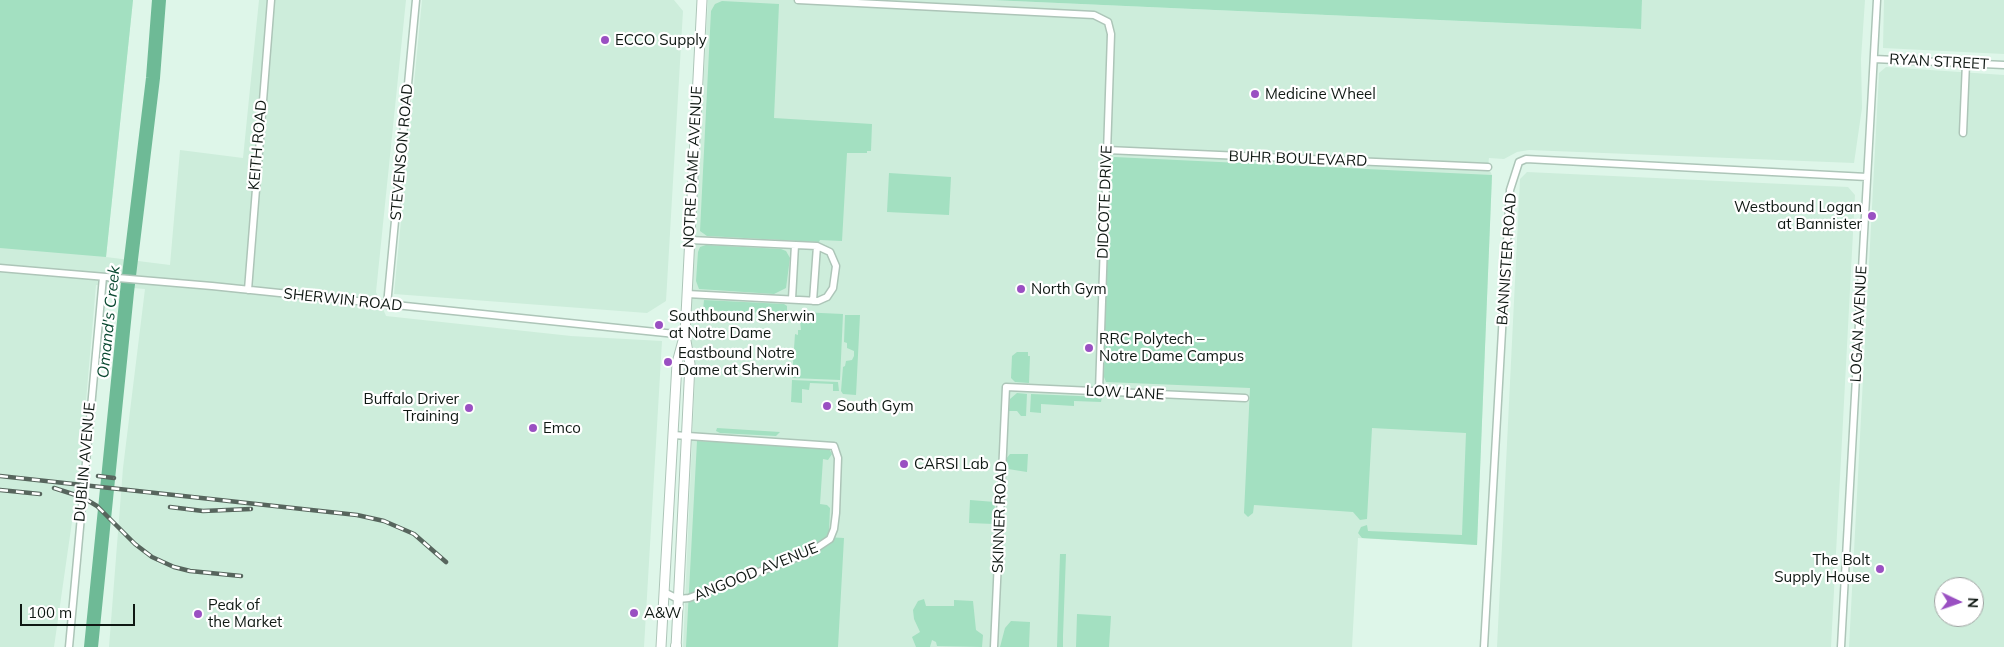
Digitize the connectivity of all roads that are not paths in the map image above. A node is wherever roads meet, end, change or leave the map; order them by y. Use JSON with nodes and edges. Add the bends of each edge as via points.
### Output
{"nodes":[{"id":1,"x":271,"y":0,"type":"edge"},
{"id":2,"x":416,"y":0,"type":"edge"},
{"id":3,"x":702,"y":0,"type":"edge"},
{"id":4,"x":798,"y":0,"type":"edge"},
{"id":5,"x":1877,"y":0,"type":"edge"},
{"id":6,"x":1874,"y":58,"type":"junction"},
{"id":7,"x":1966,"y":64,"type":"junction"},
{"id":8,"x":2004,"y":66,"type":"edge"},
{"id":9,"x":1963,"y":133,"type":"dead end"},
{"id":10,"x":1107,"y":150,"type":"junction"},
{"id":11,"x":1488,"y":167,"type":"dead end"},
{"id":12,"x":1868,"y":177,"type":"junction"},
{"id":13,"x":690,"y":240,"type":"junction"},
{"id":14,"x":795,"y":246,"type":"junction"},
{"id":15,"x":817,"y":246,"type":"junction"},
{"id":16,"x":0,"y":268,"type":"edge"},
{"id":17,"x":103,"y":277,"type":"junction"},
{"id":18,"x":248,"y":290,"type":"junction"},
{"id":19,"x":687,"y":294,"type":"junction"},
{"id":20,"x":792,"y":299,"type":"junction"},
{"id":21,"x":813,"y":301,"type":"junction"},
{"id":22,"x":387,"y":305,"type":"junction"},
{"id":23,"x":685,"y":335,"type":"junction"},
{"id":24,"x":1006,"y":387,"type":"joint"},
{"id":25,"x":1099,"y":391,"type":"junction"},
{"id":26,"x":1245,"y":398,"type":"dead end"},
{"id":27,"x":673,"y":435,"type":"junction"},
{"id":28,"x":687,"y":436,"type":"junction"},
{"id":29,"x":670,"y":477,"type":"junction"},
{"id":30,"x":685,"y":478,"type":"junction"},
{"id":31,"x":664,"y":592,"type":"junction"},
{"id":32,"x":678,"y":600,"type":"junction"},
{"id":33,"x":69,"y":647,"type":"edge"},
{"id":34,"x":661,"y":647,"type":"edge"},
{"id":35,"x":676,"y":647,"type":"edge"},
{"id":36,"x":994,"y":647,"type":"edge"},
{"id":37,"x":1484,"y":647,"type":"edge"},
{"id":38,"x":1841,"y":647,"type":"edge"}],
"edges":[{"from":1,"to":18,"type":"street","name":"KEITH ROAD"},
{"from":2,"to":22,"type":"street","name":"STEVENSON ROAD"},
{"from":3,"to":13,"type":"street","name":"NOTRE DAME AVENUE"},
{"from":4,"to":10,"type":"street","name":"DIDCOTE DRIVE","via":[[1100,16],[1108,22],[1111,34]]},
{"from":5,"to":6,"type":"street","name":"LOGAN AVENUE"},
{"from":6,"to":7,"type":"street","name":"RYAN STREET"},
{"from":6,"to":12,"type":"street","name":"LOGAN AVENUE"},
{"from":7,"to":8,"type":"street","name":"RYAN STREET"},
{"from":7,"to":9,"type":"street"},
{"from":10,"to":11,"type":"street","name":"BUHR BOULEVARD"},
{"from":10,"to":25,"type":"street","name":"DIDCOTE DRIVE"},
{"from":12,"to":37,"type":"street","name":"BANNISTER ROAD","via":[[1526,159],[1519,162],[1510,190]]},
{"from":12,"to":38,"type":"street","name":"LOGAN AVENUE"},
{"from":13,"to":14,"type":"street"},
{"from":13,"to":19,"type":"street","name":"NOTRE DAME AVENUE"},
{"from":14,"to":15,"type":"street"},
{"from":14,"to":20,"type":"street"},
{"from":15,"to":21,"type":"street"},
{"from":15,"to":21,"type":"street","via":[[833,255],[835,283],[827,297]]},
{"from":16,"to":17,"type":"street","name":"SHERWIN ROAD"},
{"from":17,"to":18,"type":"street","name":"SHERWIN ROAD"},
{"from":17,"to":33,"type":"street","name":"DUBLIN AVENUE"},
{"from":18,"to":22,"type":"street","name":"SHERWIN ROAD"},
{"from":19,"to":20,"type":"street"},
{"from":19,"to":23,"type":"street","name":"NOTRE DAME AVENUE"},
{"from":20,"to":21,"type":"street"},
{"from":22,"to":23,"type":"street","name":"SHERWIN ROAD"},
{"from":23,"to":27,"type":"street","name":"NOTRE DAME AVENUE","via":[[677,363]]},
{"from":23,"to":28,"type":"street","name":"NOTRE DAME AVENUE","via":[[690,364]]},
{"from":24,"to":25,"type":"street","name":"LOW LANE"},
{"from":24,"to":36,"type":"street","name":"SKINNER ROAD"},
{"from":25,"to":26,"type":"street","name":"LOW LANE"},
{"from":27,"to":28,"type":"street","name":"ANGOOD AVENUE"},
{"from":27,"to":29,"type":"street","name":"NOTRE DAME AVENUE"},
{"from":28,"to":30,"type":"street","name":"NOTRE DAME AVENUE"},
{"from":28,"to":32,"type":"street","name":"ANGOOD AVENUE","via":[[834,446],[838,458],[836,519],[833,535],[819,548]]},
{"from":29,"to":30,"type":"street"},
{"from":29,"to":31,"type":"street","name":"NOTRE DAME AVENUE"},
{"from":30,"to":32,"type":"street","name":"NOTRE DAME AVENUE"},
{"from":31,"to":32,"type":"street","name":"ANGOOD AVENUE"},
{"from":31,"to":34,"type":"street","name":"NOTRE DAME AVENUE"},
{"from":32,"to":35,"type":"street","name":"NOTRE DAME AVENUE"}]}
